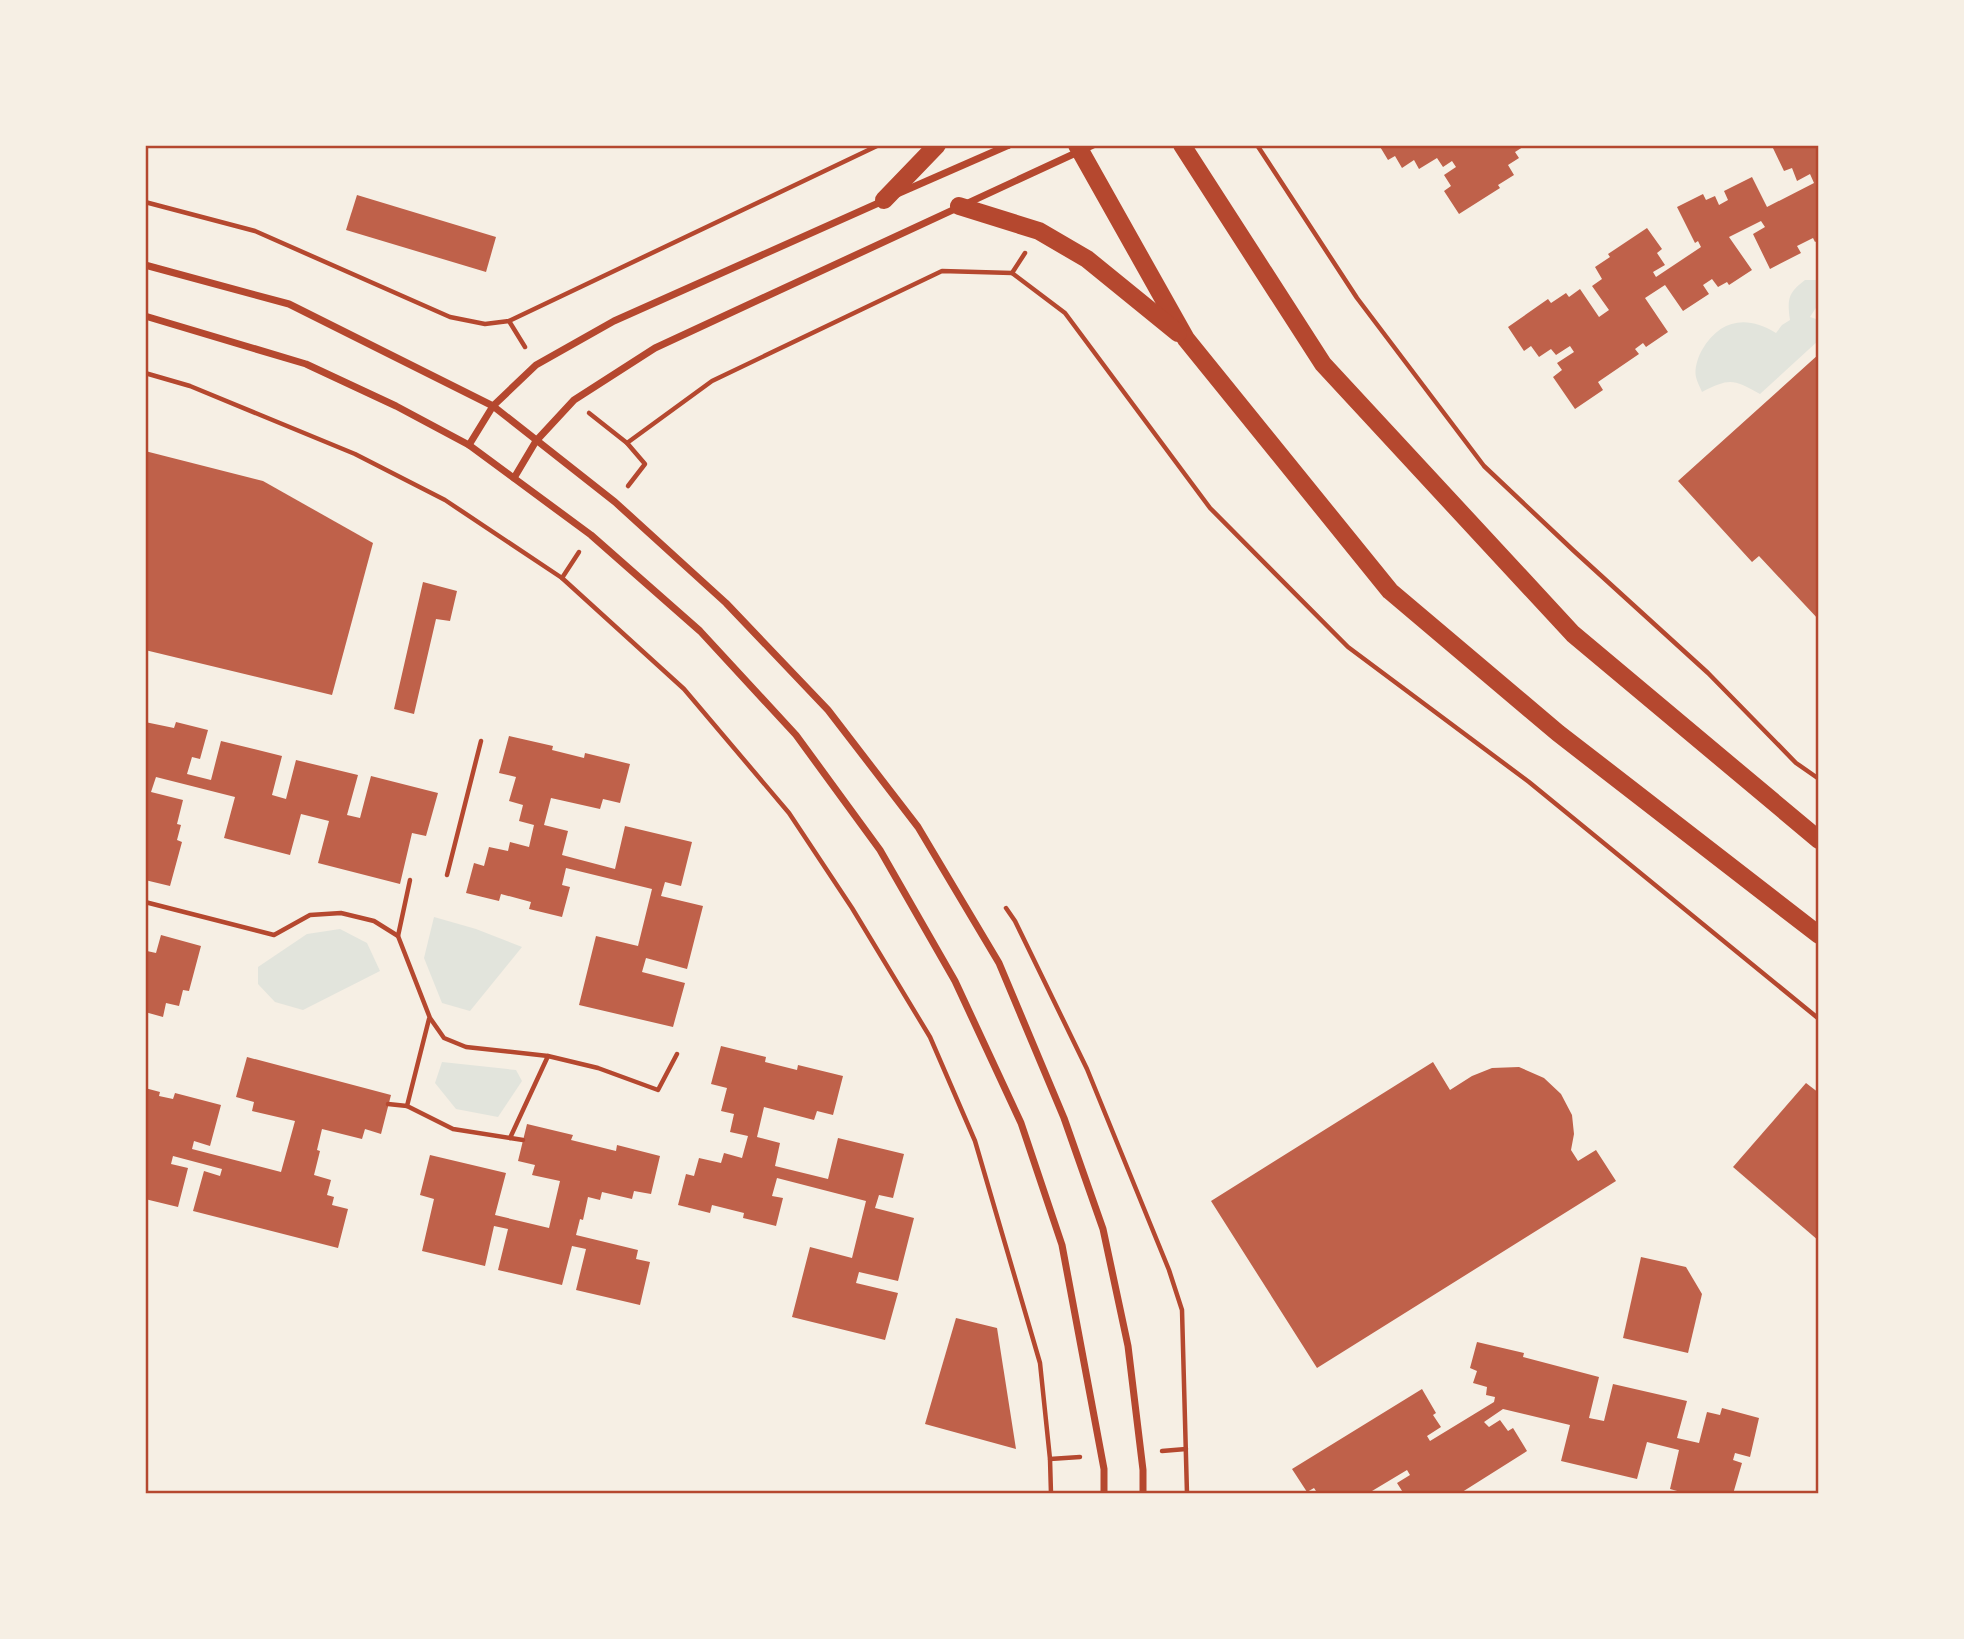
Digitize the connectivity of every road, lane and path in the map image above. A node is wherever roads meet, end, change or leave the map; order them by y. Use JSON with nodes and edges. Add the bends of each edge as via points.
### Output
{"nodes":[{"id":1,"x":879,"y":145,"type":"edge"},
{"id":2,"x":937,"y":145,"type":"edge"},
{"id":3,"x":1009,"y":145,"type":"edge"},
{"id":4,"x":1182,"y":145,"type":"edge"},
{"id":5,"x":1257,"y":145,"type":"edge"},
{"id":6,"x":1083,"y":147,"type":"edge"},
{"id":7,"x":884,"y":200,"type":"junction"},
{"id":8,"x":145,"y":202,"type":"edge"},
{"id":9,"x":959,"y":206,"type":"junction"},
{"id":10,"x":145,"y":265,"type":"edge"},
{"id":11,"x":145,"y":316,"type":"edge"},
{"id":12,"x":1186,"y":339,"type":"junction"},
{"id":13,"x":145,"y":373,"type":"edge"},
{"id":14,"x":493,"y":406,"type":"junction"},
{"id":15,"x":536,"y":441,"type":"junction"},
{"id":16,"x":470,"y":445,"type":"junction"},
{"id":17,"x":645,"y":464,"type":"dead end"},
{"id":18,"x":514,"y":478,"type":"junction"},
{"id":19,"x":481,"y":741,"type":"dead end"},
{"id":20,"x":1819,"y":779,"type":"edge"},
{"id":21,"x":1819,"y":840,"type":"edge"},
{"id":22,"x":447,"y":875,"type":"dead end"},
{"id":23,"x":410,"y":880,"type":"dead end"},
{"id":24,"x":145,"y":902,"type":"edge"},
{"id":25,"x":1006,"y":908,"type":"dead end"},
{"id":26,"x":1819,"y":935,"type":"edge"},
{"id":27,"x":398,"y":936,"type":"junction"},
{"id":28,"x":430,"y":1018,"type":"junction"},
{"id":29,"x":1819,"y":1019,"type":"edge"},
{"id":30,"x":677,"y":1054,"type":"dead end"},
{"id":31,"x":548,"y":1056,"type":"junction"},
{"id":32,"x":388,"y":1104,"type":"dead end"},
{"id":33,"x":407,"y":1106,"type":"junction"},
{"id":34,"x":510,"y":1138,"type":"junction"},
{"id":35,"x":523,"y":1140,"type":"dead end"},
{"id":36,"x":1051,"y":1494,"type":"edge"},
{"id":37,"x":1104,"y":1494,"type":"edge"},
{"id":38,"x":1143,"y":1494,"type":"edge"},
{"id":39,"x":1188,"y":1494,"type":"edge"}],
"edges":[{"from":1,"to":8,"type":"path","via":[[509,321],[485,324],[450,317],[255,232]]},
{"from":2,"to":7,"type":"main road"},
{"from":3,"to":7,"type":"street"},
{"from":4,"to":21,"type":"main road","via":[[1332,374],[1573,635]]},
{"from":5,"to":20,"type":"path","via":[[1357,298],[1484,466],[1707,673],[1796,763]]},
{"from":6,"to":9,"type":"street"},
{"from":6,"to":12,"type":"main road"},
{"from":7,"to":14,"type":"street","via":[[614,321],[536,365]]},
{"from":9,"to":12,"type":"main road","via":[[1039,231],[1087,259]]},
{"from":9,"to":15,"type":"street","via":[[655,348],[573,400]]},
{"from":10,"to":14,"type":"street","via":[[289,304]]},
{"from":11,"to":16,"type":"street","via":[[306,364]]},
{"from":12,"to":26,"type":"main road","via":[[1390,592],[1558,733]]},
{"from":13,"to":36,"type":"path","via":[[190,386],[355,454],[445,500],[562,578],[684,689],[789,813],[930,1037],[975,1141],[1040,1363]]},
{"from":14,"to":15,"type":"street"},
{"from":14,"to":16,"type":"street"},
{"from":15,"to":18,"type":"street"},
{"from":15,"to":38,"type":"street","via":[[615,502],[726,603],[828,710],[918,827],[999,963],[1064,1118],[1103,1230],[1128,1346]]},
{"from":16,"to":18,"type":"street"},
{"from":17,"to":29,"type":"path","via":[[627,443],[712,381],[942,271],[1012,273],[1065,313],[1210,508],[1339,637],[1529,782]]},
{"from":18,"to":37,"type":"street","via":[[592,535],[700,631],[796,735],[880,850],[956,981],[1026,1135],[1062,1245],[1104,1469]]},
{"from":19,"to":22,"type":"path"},
{"from":23,"to":27,"type":"path"},
{"from":24,"to":27,"type":"path","via":[[274,935],[310,915],[341,913],[374,921]]},
{"from":25,"to":39,"type":"path","via":[[1082,1057],[1182,1310]]},
{"from":27,"to":28,"type":"path"},
{"from":28,"to":31,"type":"path","via":[[444,1038],[466,1047]]},
{"from":28,"to":33,"type":"path"},
{"from":30,"to":31,"type":"path","via":[[658,1090]]},
{"from":31,"to":34,"type":"path"},
{"from":32,"to":33,"type":"path"},
{"from":33,"to":34,"type":"path","via":[[453,1129]]},
{"from":34,"to":35,"type":"path"}]}
